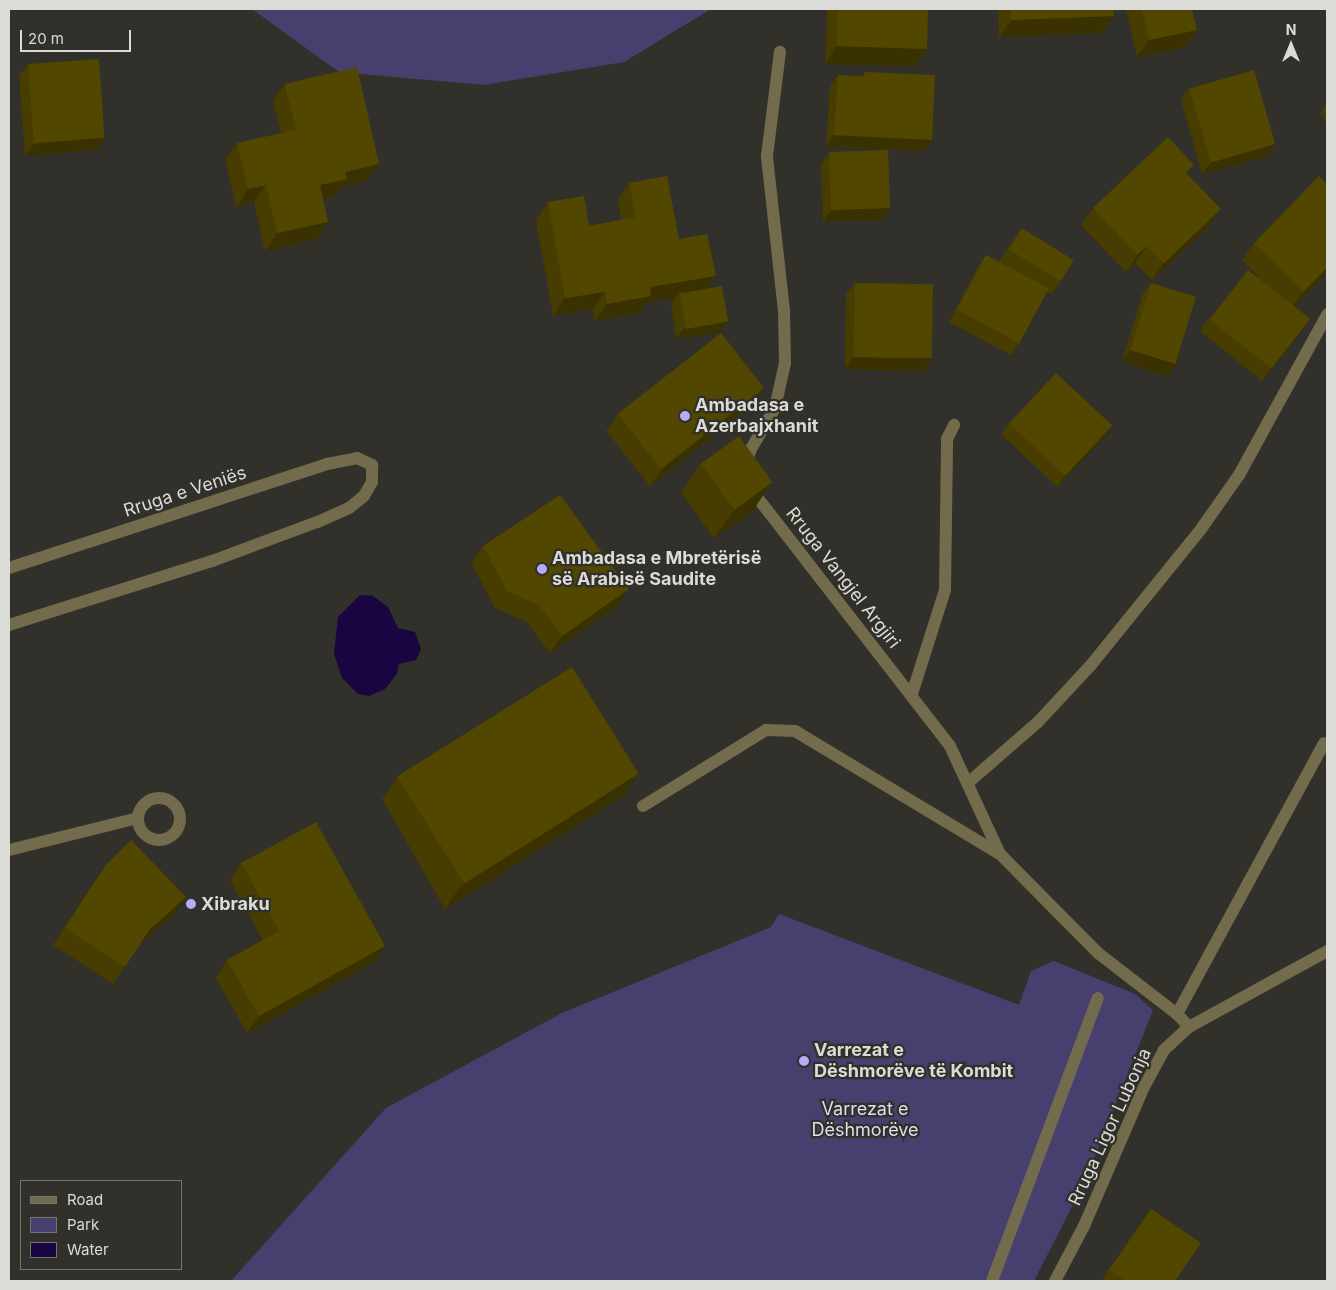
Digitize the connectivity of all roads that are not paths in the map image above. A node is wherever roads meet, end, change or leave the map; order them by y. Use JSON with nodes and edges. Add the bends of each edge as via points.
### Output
{"nodes":[{"id":1,"x":780,"y":52,"type":"dead end"},
{"id":2,"x":1327,"y":315,"type":"edge"},
{"id":3,"x":954,"y":425,"type":"dead end"},
{"id":4,"x":9,"y":568,"type":"edge"},
{"id":5,"x":9,"y":625,"type":"edge"},
{"id":6,"x":912,"y":694,"type":"junction"},
{"id":7,"x":1324,"y":744,"type":"dead end"},
{"id":8,"x":969,"y":782,"type":"junction"},
{"id":9,"x":643,"y":806,"type":"dead end"},
{"id":10,"x":138,"y":818,"type":"dead end"},
{"id":11,"x":9,"y":850,"type":"edge"},
{"id":12,"x":1000,"y":854,"type":"junction"},
{"id":13,"x":1327,"y":951,"type":"edge"},
{"id":14,"x":1098,"y":998,"type":"dead end"},
{"id":15,"x":1177,"y":1014,"type":"junction"},
{"id":16,"x":1189,"y":1027,"type":"junction"},
{"id":17,"x":992,"y":1281,"type":"edge"},
{"id":18,"x":1055,"y":1281,"type":"edge"}],
"edges":[{"from":1,"to":6,"type":"street","name":"Rruga Vangjel Argjiri","via":[[767,156],[784,311],[785,363],[775,408],[751,449],[745,468],[749,486]]},
{"from":2,"to":8,"type":"street","via":[[1239,475],[1201,529],[1091,665],[1038,722]]},
{"from":3,"to":6,"type":"street","via":[[947,439],[945,590]]},
{"from":4,"to":5,"type":"street","name":"Rruga e Veniës","via":[[327,464],[356,458],[372,465],[372,482],[364,496],[325,518],[212,561]]},
{"from":6,"to":8,"type":"street","name":"Rruga Vangjel Argjiri","via":[[950,746]]},
{"from":7,"to":15,"type":"street"},
{"from":8,"to":12,"type":"street","name":"Rruga Vangjel Argjiri"},
{"from":9,"to":12,"type":"street","via":[[766,730],[795,731]]},
{"from":10,"to":11,"type":"street"},
{"from":12,"to":15,"type":"street","name":"Rruga Vangjel Argjiri","via":[[1098,953]]},
{"from":13,"to":16,"type":"street","name":"Rruga Ligor Lubonja"},
{"from":14,"to":17,"type":"street"},
{"from":15,"to":16,"type":"street","name":"Rruga Vangjel Argjiri"},
{"from":16,"to":18,"type":"street","name":"Rruga Ligor Lubonja","via":[[1164,1050],[1144,1086],[1084,1226]]}]}
